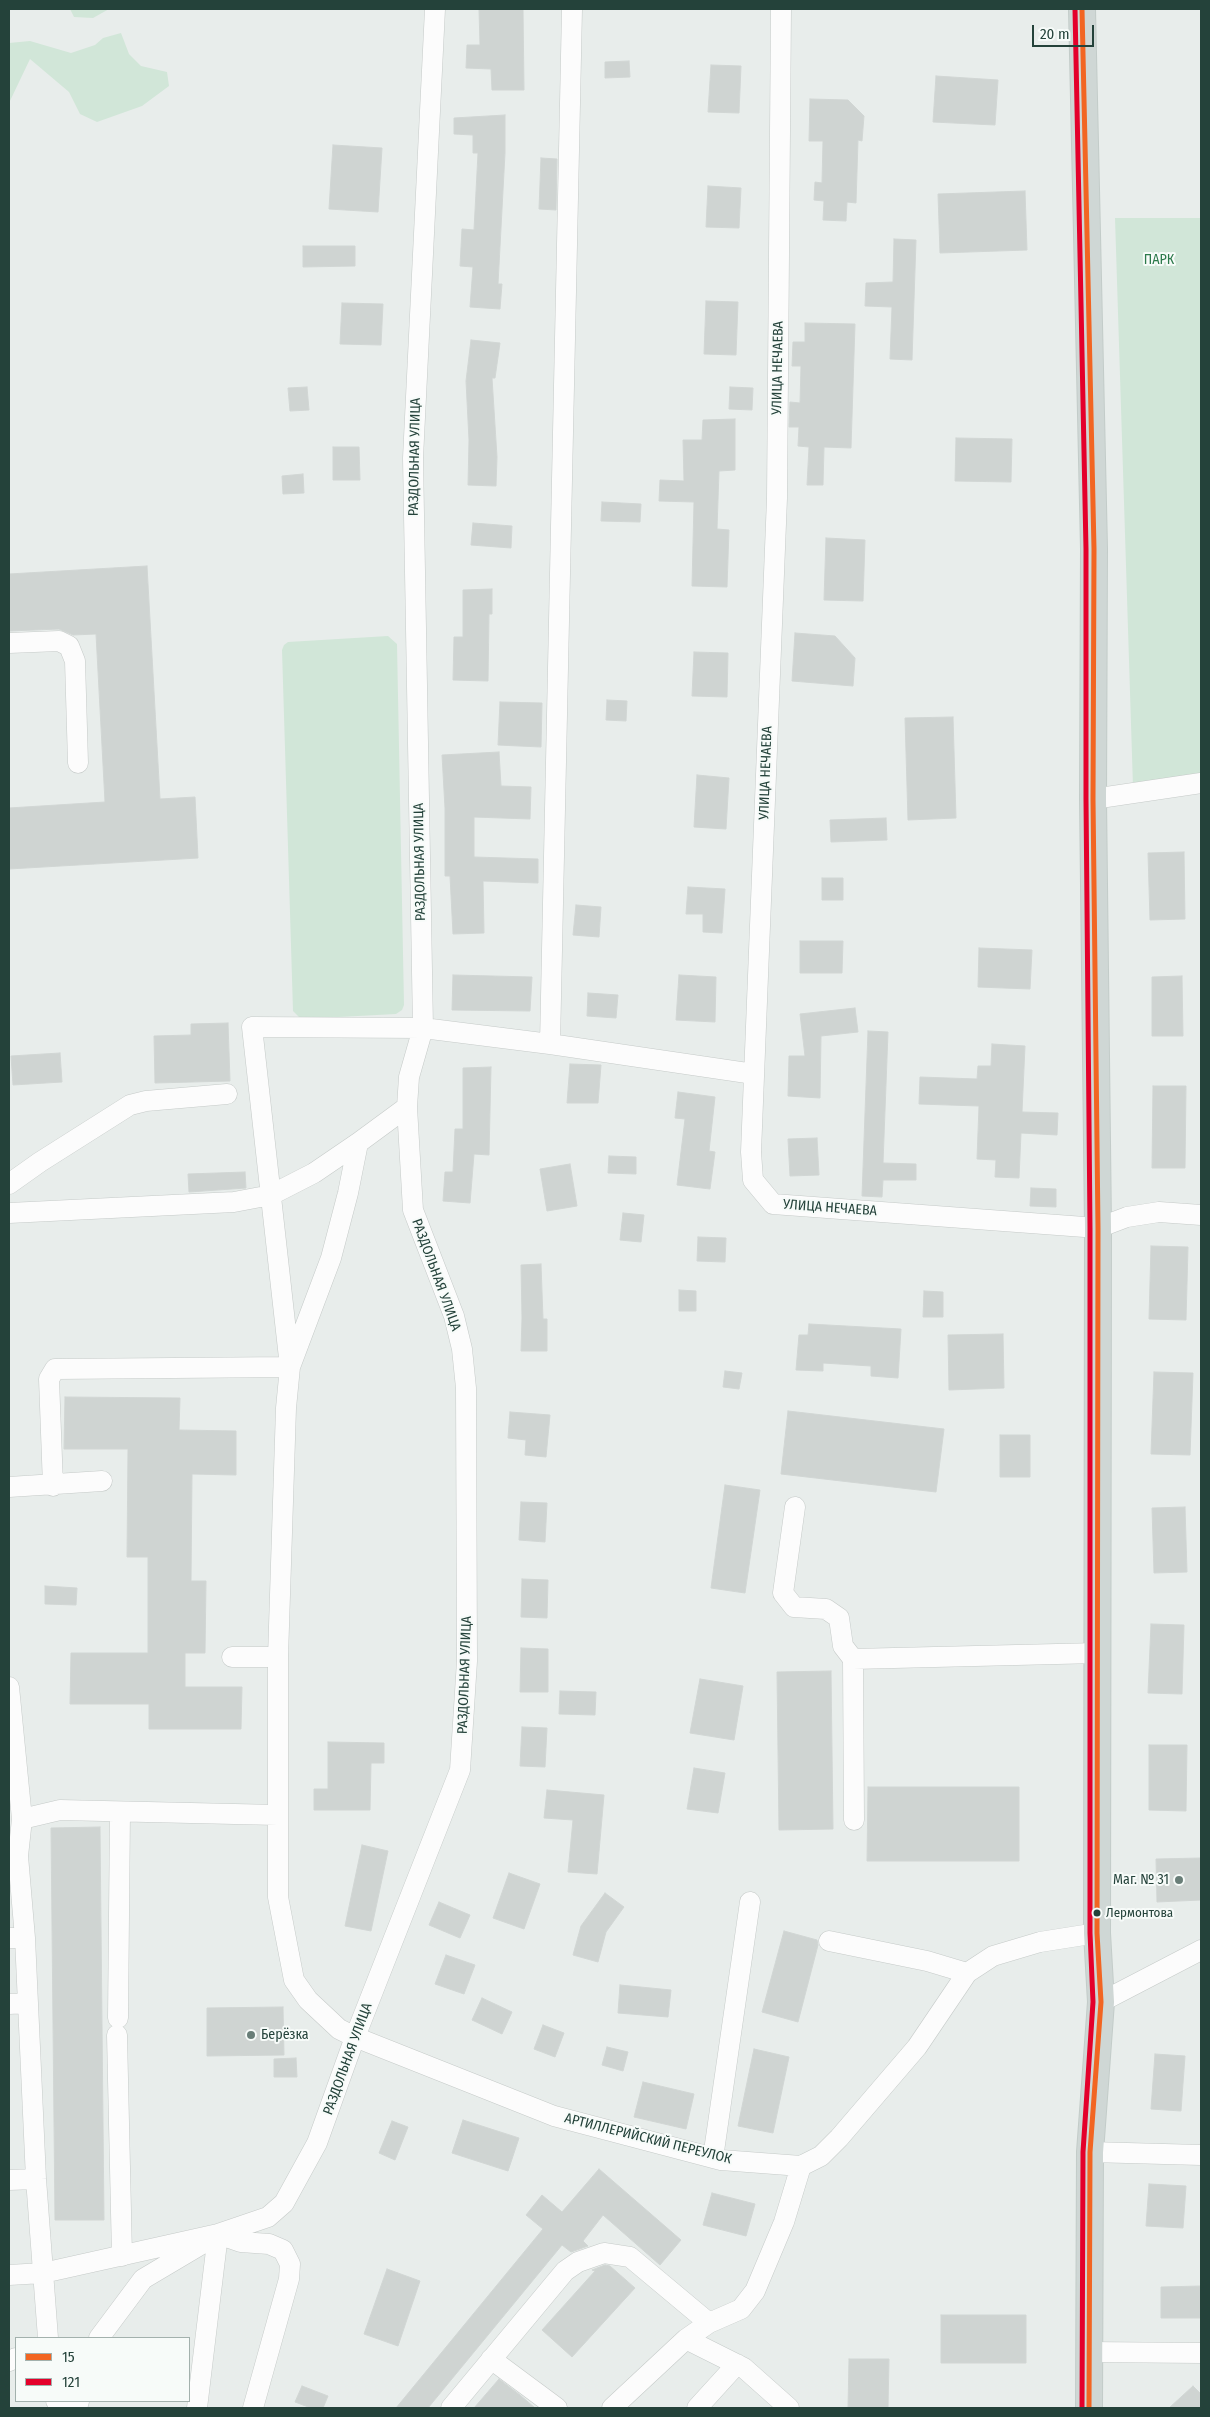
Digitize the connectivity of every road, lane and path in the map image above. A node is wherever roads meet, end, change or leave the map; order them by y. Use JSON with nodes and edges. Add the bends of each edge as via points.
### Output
{"nodes":[{"id":1,"x":435,"y":9,"type":"edge"},
{"id":2,"x":572,"y":9,"type":"edge"},
{"id":3,"x":782,"y":9,"type":"edge"},
{"id":4,"x":1082,"y":9,"type":"edge"},
{"id":5,"x":9,"y":644,"type":"edge"},
{"id":6,"x":78,"y":763,"type":"dead end"},
{"id":7,"x":1201,"y":783,"type":"edge"},
{"id":8,"x":1093,"y":799,"type":"junction"},
{"id":9,"x":423,"y":1028,"type":"junction"},
{"id":10,"x":550,"y":1044,"type":"junction"},
{"id":11,"x":754,"y":1074,"type":"junction"},
{"id":12,"x":227,"y":1094,"type":"dead end"},
{"id":13,"x":407,"y":1107,"type":"junction"},
{"id":14,"x":358,"y":1143,"type":"junction"},
{"id":15,"x":9,"y":1184,"type":"edge"},
{"id":16,"x":271,"y":1194,"type":"junction"},
{"id":17,"x":9,"y":1213,"type":"edge"},
{"id":18,"x":1201,"y":1215,"type":"edge"},
{"id":19,"x":1098,"y":1228,"type":"junction"},
{"id":20,"x":290,"y":1367,"type":"junction"},
{"id":21,"x":102,"y":1481,"type":"dead end"},
{"id":22,"x":53,"y":1486,"type":"junction"},
{"id":23,"x":9,"y":1487,"type":"edge"},
{"id":24,"x":795,"y":1507,"type":"dead end"},
{"id":25,"x":1098,"y":1653,"type":"junction"},
{"id":26,"x":278,"y":1656,"type":"junction"},
{"id":27,"x":232,"y":1657,"type":"dead end"},
{"id":28,"x":853,"y":1659,"type":"junction"},
{"id":29,"x":9,"y":1686,"type":"edge"},
{"id":30,"x":120,"y":1812,"type":"junction"},
{"id":31,"x":278,"y":1815,"type":"junction"},
{"id":32,"x":22,"y":1819,"type":"junction"},
{"id":33,"x":854,"y":1820,"type":"dead end"},
{"id":34,"x":750,"y":1902,"type":"dead end"},
{"id":35,"x":1097,"y":1933,"type":"junction"},
{"id":36,"x":17,"y":1938,"type":"edge"},
{"id":37,"x":829,"y":1941,"type":"dead end"},
{"id":38,"x":1201,"y":1950,"type":"edge"},
{"id":39,"x":966,"y":1973,"type":"junction"},
{"id":40,"x":1102,"y":2002,"type":"junction"},
{"id":41,"x":18,"y":2004,"type":"edge"},
{"id":42,"x":355,"y":2037,"type":"junction"},
{"id":43,"x":1090,"y":2152,"type":"junction"},
{"id":44,"x":1201,"y":2155,"type":"edge"},
{"id":45,"x":713,"y":2158,"type":"junction"},
{"id":46,"x":801,"y":2166,"type":"junction"},
{"id":47,"x":36,"y":2179,"type":"junction"},
{"id":48,"x":9,"y":2180,"type":"edge"},
{"id":49,"x":218,"y":2234,"type":"junction"},
{"id":50,"x":122,"y":2256,"type":"junction"},
{"id":51,"x":43,"y":2273,"type":"junction"},
{"id":52,"x":9,"y":2275,"type":"edge"},
{"id":53,"x":708,"y":2323,"type":"junction"},
{"id":54,"x":48,"y":2337,"type":"edge"},
{"id":55,"x":100,"y":2337,"type":"edge"},
{"id":56,"x":686,"y":2339,"type":"junction"},
{"id":57,"x":1088,"y":2352,"type":"junction"},
{"id":58,"x":1201,"y":2353,"type":"edge"},
{"id":59,"x":491,"y":2359,"type":"junction"},
{"id":60,"x":736,"y":2364,"type":"junction"},
{"id":61,"x":197,"y":2408,"type":"edge"},
{"id":62,"x":253,"y":2408,"type":"edge"},
{"id":63,"x":451,"y":2408,"type":"edge"},
{"id":64,"x":557,"y":2408,"type":"edge"},
{"id":65,"x":612,"y":2408,"type":"edge"},
{"id":66,"x":697,"y":2408,"type":"edge"},
{"id":67,"x":789,"y":2408,"type":"edge"},
{"id":68,"x":1089,"y":2408,"type":"edge"}],
"edges":[{"from":1,"to":9,"type":"street","name":"РАЗДОЛЬНАЯ УЛИЦА","via":[[413,458]]},
{"from":2,"to":10,"type":"street"},
{"from":3,"to":11,"type":"street","name":"УЛИЦА НЕЧАЕВА","via":[[777,498]]},
{"from":4,"to":8,"type":"main road","via":[[1094,549]]},
{"from":5,"to":6,"type":"street","via":[[59,641],[69,646],[75,661]]},
{"from":7,"to":8,"type":"street"},
{"from":8,"to":19,"type":"main road"},
{"from":9,"to":10,"type":"street"},
{"from":9,"to":13,"type":"street","name":"РАЗДОЛЬНАЯ УЛИЦА","via":[[409,1077]]},
{"from":9,"to":16,"type":"street","via":[[252,1027]]},
{"from":10,"to":11,"type":"street"},
{"from":11,"to":19,"type":"street","name":"УЛИЦА НЕЧАЕВА","via":[[753,1180],[773,1204]]},
{"from":12,"to":15,"type":"street","via":[[130,1105]]},
{"from":13,"to":14,"type":"street"},
{"from":13,"to":42,"type":"street","name":"РАЗДОЛЬНАЯ УЛИЦА","via":[[413,1210],[454,1316],[465,1378],[467,1662],[463,1738],[460,1770]]},
{"from":14,"to":16,"type":"street","via":[[314,1173]]},
{"from":14,"to":20,"type":"street","via":[[331,1258]]},
{"from":16,"to":17,"type":"street","via":[[234,1202]]},
{"from":16,"to":20,"type":"street"},
{"from":18,"to":19,"type":"street","via":[[1159,1212],[1127,1217]]},
{"from":19,"to":25,"type":"main road"},
{"from":20,"to":22,"type":"street","via":[[55,1369],[49,1378]]},
{"from":20,"to":26,"type":"street","name":"АРТИЛЛЕРИЙСКИЙ ПЕРЕУЛОК"},
{"from":21,"to":22,"type":"street"},
{"from":22,"to":23,"type":"street"},
{"from":24,"to":28,"type":"street","via":[[783,1593],[794,1607],[826,1610],[839,1618],[843,1646]]},
{"from":25,"to":28,"type":"street"},
{"from":25,"to":35,"type":"main road"},
{"from":26,"to":27,"type":"street"},
{"from":26,"to":31,"type":"street","name":"АРТИЛЛЕРИЙСКИЙ ПЕРЕУЛОК"},
{"from":28,"to":33,"type":"street"},
{"from":29,"to":32,"type":"street"},
{"from":30,"to":31,"type":"street"},
{"from":30,"to":32,"type":"street","via":[[60,1810]]},
{"from":30,"to":50,"type":"street","via":[[118,2026]]},
{"from":31,"to":42,"type":"street","name":"АРТИЛЛЕРИЙСКИЙ ПЕРЕУЛОК","via":[[278,1897],[294,1980],[323,2015]]},
{"from":32,"to":36,"type":"street"},
{"from":34,"to":45,"type":"street"},
{"from":35,"to":39,"type":"street","via":[[1040,1942],[993,1956]]},
{"from":35,"to":40,"type":"main road"},
{"from":36,"to":41,"type":"street"},
{"from":37,"to":39,"type":"street","via":[[927,1961]]},
{"from":38,"to":40,"type":"street"},
{"from":39,"to":46,"type":"street","via":[[917,2047],[840,2138],[821,2156]]},
{"from":40,"to":43,"type":"main road"},
{"from":41,"to":47,"type":"street"},
{"from":42,"to":45,"type":"street","name":"АРТИЛЛЕРИЙСКИЙ ПЕРЕУЛОК","via":[[554,2116]]},
{"from":42,"to":49,"type":"street","name":"РАЗДОЛЬНАЯ УЛИЦА","via":[[317,2143],[284,2203],[268,2217]]},
{"from":43,"to":44,"type":"street"},
{"from":43,"to":57,"type":"main road"},
{"from":45,"to":46,"type":"street","name":"АРТИЛЛЕРИЙСКИЙ ПЕРЕУЛОК"},
{"from":46,"to":53,"type":"street","via":[[784,2222],[755,2291],[741,2309]]},
{"from":47,"to":48,"type":"street"},
{"from":47,"to":51,"type":"street"},
{"from":49,"to":50,"type":"street"},
{"from":49,"to":55,"type":"street","via":[[143,2279]]},
{"from":49,"to":61,"type":"street"},
{"from":49,"to":62,"type":"street","via":[[241,2242],[269,2244],[283,2250],[290,2264],[289,2279]]},
{"from":50,"to":51,"type":"street"},
{"from":51,"to":52,"type":"street"},
{"from":51,"to":54,"type":"street"},
{"from":53,"to":56,"type":"street"},
{"from":53,"to":59,"type":"street","via":[[630,2257],[604,2253],[578,2262],[565,2271]]},
{"from":56,"to":60,"type":"street"},
{"from":56,"to":65,"type":"street"},
{"from":57,"to":58,"type":"street"},
{"from":57,"to":68,"type":"main road"},
{"from":59,"to":63,"type":"street"},
{"from":59,"to":64,"type":"street"},
{"from":60,"to":66,"type":"street"},
{"from":60,"to":67,"type":"street"}]}
